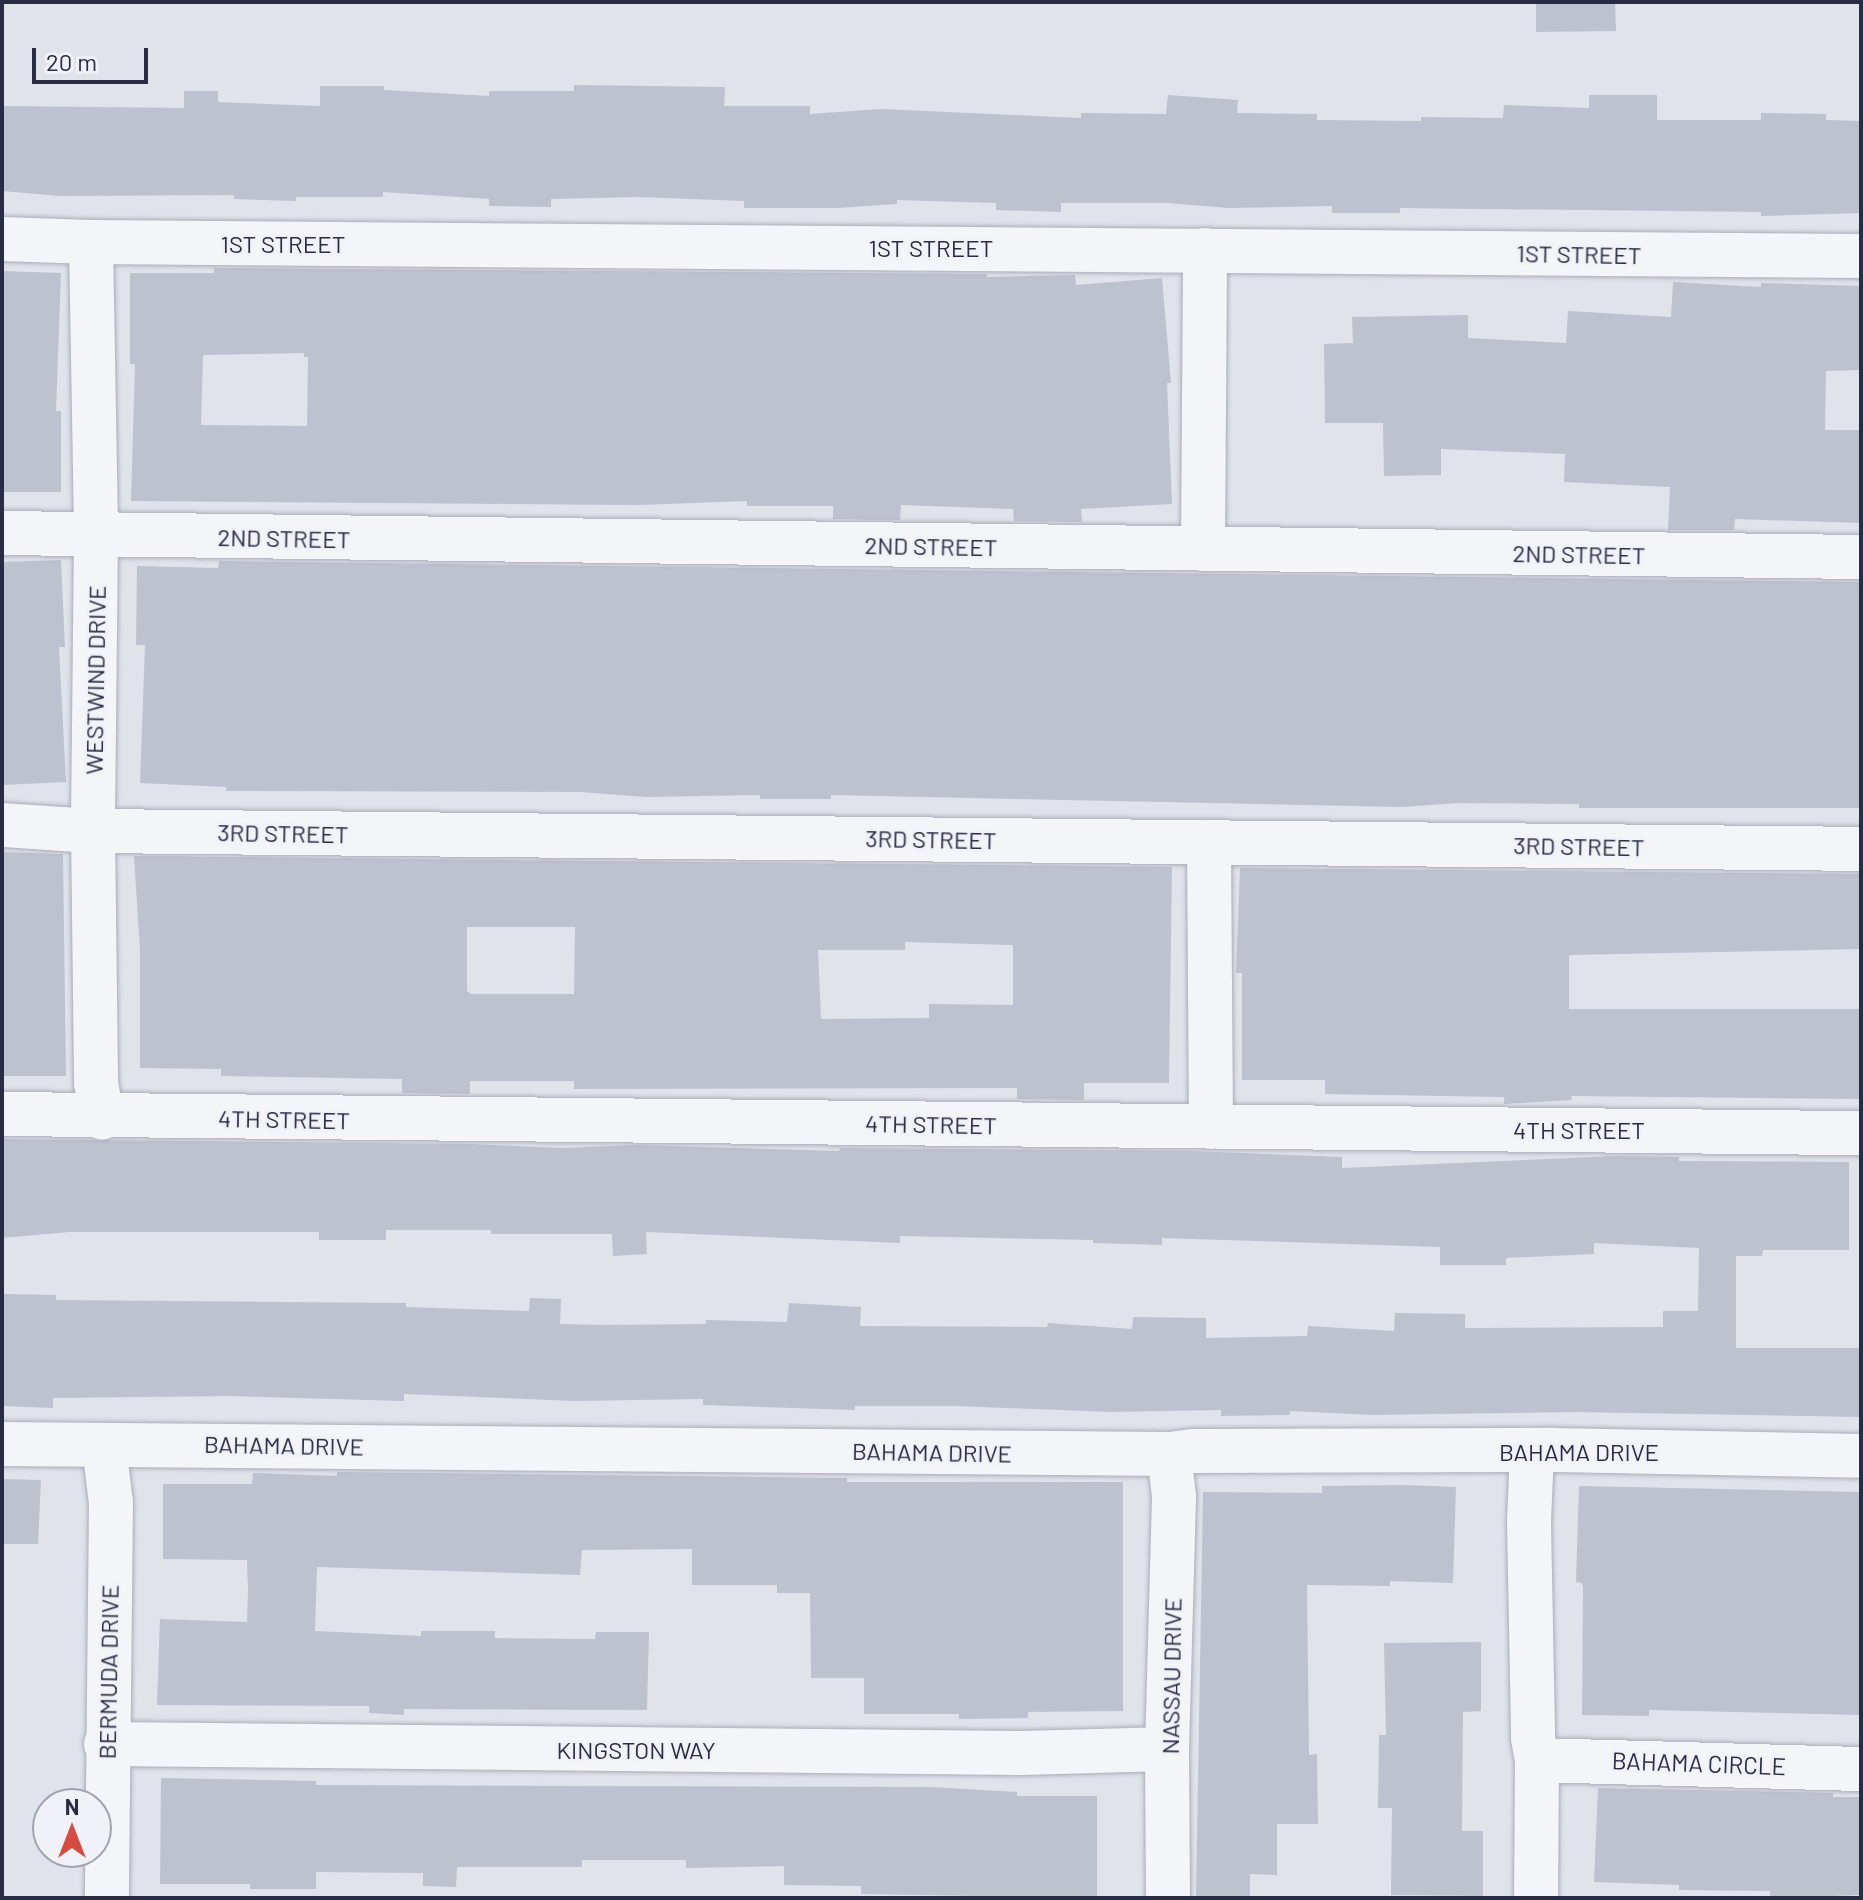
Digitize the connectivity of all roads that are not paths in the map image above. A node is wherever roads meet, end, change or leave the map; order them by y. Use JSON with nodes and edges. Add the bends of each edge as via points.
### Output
{"nodes":[{"id":1,"x":2,"y":239,"type":"edge"},
{"id":2,"x":91,"y":242,"type":"junction"},
{"id":3,"x":1205,"y":250,"type":"junction"},
{"id":4,"x":1861,"y":256,"type":"edge"},
{"id":5,"x":2,"y":533,"type":"edge"},
{"id":6,"x":96,"y":536,"type":"junction"},
{"id":7,"x":1203,"y":549,"type":"junction"},
{"id":8,"x":1861,"y":557,"type":"edge"},
{"id":9,"x":2,"y":825,"type":"edge"},
{"id":10,"x":93,"y":831,"type":"junction"},
{"id":11,"x":1209,"y":842,"type":"junction"},
{"id":12,"x":1861,"y":849,"type":"edge"},
{"id":13,"x":2,"y":1114,"type":"edge"},
{"id":14,"x":102,"y":1117,"type":"junction"},
{"id":15,"x":1211,"y":1127,"type":"junction"},
{"id":16,"x":1861,"y":1133,"type":"edge"},
{"id":17,"x":2,"y":1444,"type":"edge"},
{"id":18,"x":104,"y":1446,"type":"junction"},
{"id":19,"x":1532,"y":1452,"type":"junction"},
{"id":20,"x":1169,"y":1454,"type":"junction"},
{"id":21,"x":1861,"y":1456,"type":"edge"},
{"id":22,"x":106,"y":1744,"type":"junction"},
{"id":23,"x":1167,"y":1749,"type":"junction"},
{"id":24,"x":1537,"y":1760,"type":"junction"},
{"id":25,"x":1861,"y":1769,"type":"edge"},
{"id":26,"x":107,"y":1898,"type":"edge"},
{"id":27,"x":1168,"y":1898,"type":"edge"},
{"id":28,"x":1536,"y":1898,"type":"edge"}],
"edges":[{"from":1,"to":2,"type":"street","name":"1ST STREET"},
{"from":2,"to":3,"type":"street","name":"1ST STREET"},
{"from":2,"to":6,"type":"street","name":"WESTWIND DRIVE"},
{"from":3,"to":4,"type":"street","name":"1ST STREET"},
{"from":3,"to":7,"type":"street"},
{"from":5,"to":6,"type":"street","name":"2ND STREET"},
{"from":6,"to":7,"type":"street","name":"2ND STREET"},
{"from":6,"to":10,"type":"street","name":"WESTWIND DRIVE"},
{"from":7,"to":8,"type":"street","name":"2ND STREET"},
{"from":9,"to":10,"type":"street","name":"3RD STREET"},
{"from":10,"to":11,"type":"street","name":"3RD STREET"},
{"from":10,"to":14,"type":"street","name":"WESTWIND DRIVE","via":[[96,1083]]},
{"from":11,"to":12,"type":"street","name":"3RD STREET"},
{"from":11,"to":15,"type":"street"},
{"from":13,"to":14,"type":"street","name":"4TH STREET"},
{"from":14,"to":15,"type":"street","name":"4TH STREET"},
{"from":15,"to":16,"type":"street","name":"4TH STREET"},
{"from":17,"to":18,"type":"street","name":"BAHAMA DRIVE"},
{"from":18,"to":20,"type":"street","name":"BAHAMA DRIVE"},
{"from":18,"to":22,"type":"street","name":"BERMUDA DRIVE","via":[[111,1503]]},
{"from":19,"to":20,"type":"street","name":"BAHAMA DRIVE"},
{"from":19,"to":21,"type":"street","name":"BAHAMA DRIVE"},
{"from":19,"to":24,"type":"street","via":[[1529,1537]]},
{"from":20,"to":23,"type":"street","name":"NASSAU DRIVE","via":[[1174,1496]]},
{"from":22,"to":23,"type":"street","name":"KINGSTON WAY","via":[[1021,1753]]},
{"from":22,"to":26,"type":"street","name":"BERMUDA DRIVE"},
{"from":23,"to":27,"type":"street","name":"NASSAU DRIVE"},
{"from":24,"to":25,"type":"street","name":"BAHAMA CIRCLE"},
{"from":24,"to":28,"type":"street"}]}
